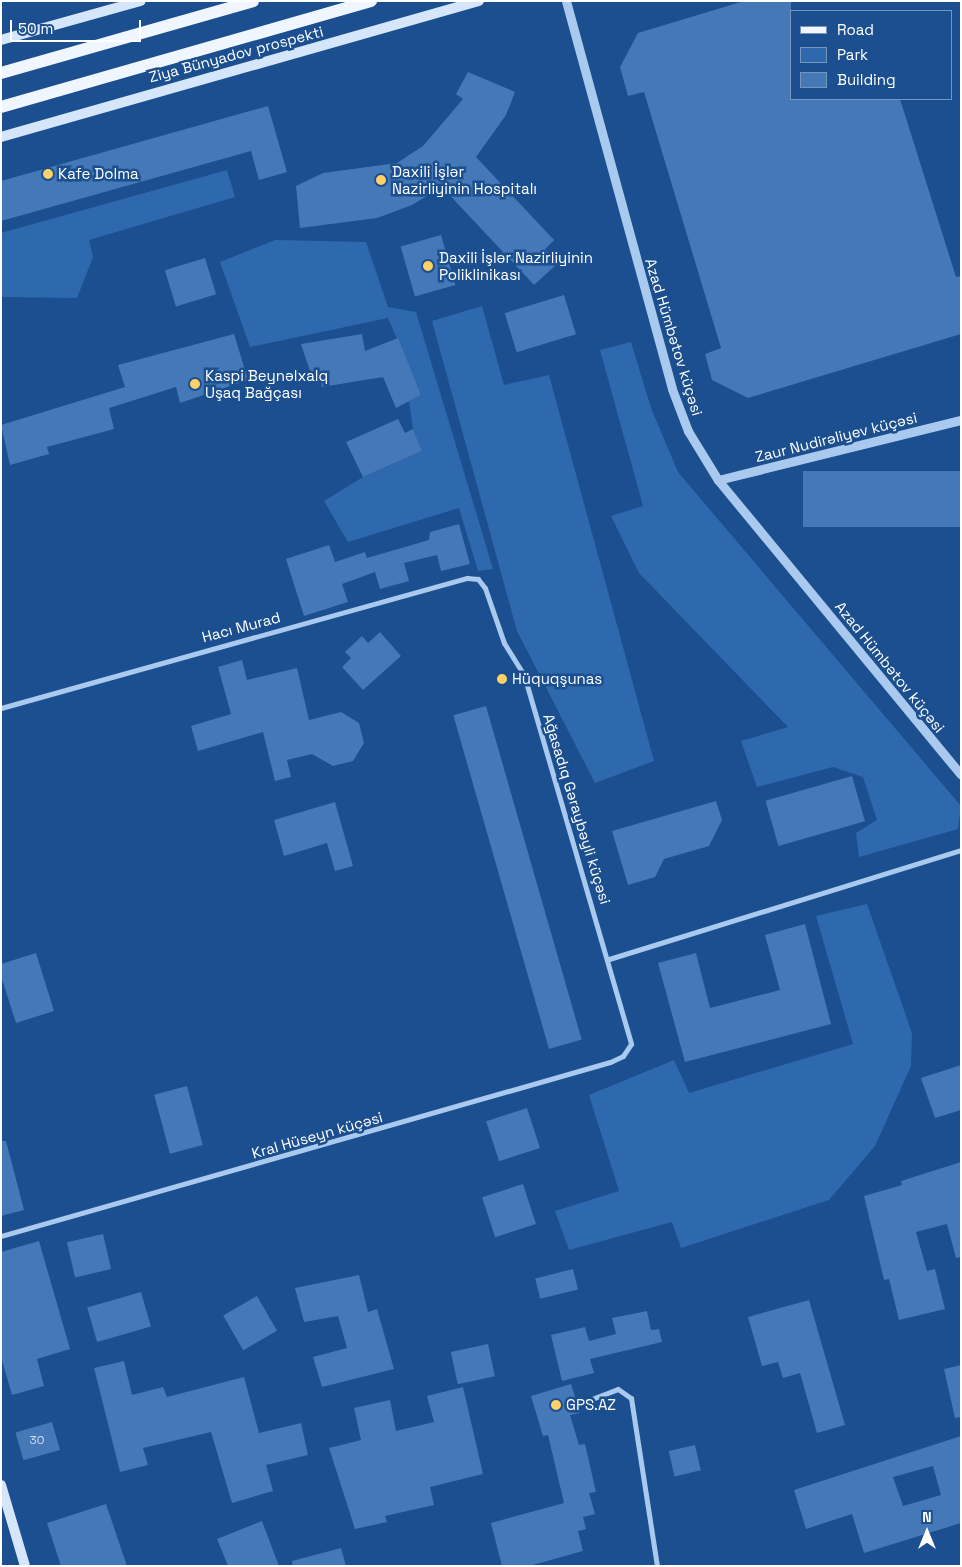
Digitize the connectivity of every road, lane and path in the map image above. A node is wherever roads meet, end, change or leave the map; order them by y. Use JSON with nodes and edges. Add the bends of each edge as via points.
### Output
{"nodes":[{"id":1,"x":141,"y":1,"type":"edge"},
{"id":2,"x":253,"y":1,"type":"edge"},
{"id":3,"x":371,"y":1,"type":"edge"},
{"id":4,"x":479,"y":1,"type":"edge"},
{"id":5,"x":566,"y":1,"type":"edge"},
{"id":6,"x":1,"y":40,"type":"edge"},
{"id":7,"x":1,"y":73,"type":"edge"},
{"id":8,"x":1,"y":107,"type":"edge"},
{"id":9,"x":1,"y":137,"type":"edge"},
{"id":10,"x":961,"y":420,"type":"edge"},
{"id":11,"x":718,"y":480,"type":"junction"},
{"id":12,"x":485,"y":588,"type":"joint"},
{"id":13,"x":1,"y":708,"type":"edge"},
{"id":14,"x":961,"y":775,"type":"edge"},
{"id":15,"x":961,"y":850,"type":"edge"},
{"id":16,"x":609,"y":959,"type":"junction"},
{"id":17,"x":631,"y":1044,"type":"joint"},
{"id":18,"x":1,"y":1236,"type":"edge"},
{"id":19,"x":584,"y":1402,"type":"dead end"},
{"id":20,"x":1,"y":1485,"type":"edge"},
{"id":21,"x":25,"y":1566,"type":"edge"},
{"id":22,"x":657,"y":1566,"type":"edge"}],
"edges":[{"from":1,"to":6,"type":"main road"},
{"from":2,"to":7,"type":"main road"},
{"from":3,"to":8,"type":"main road","name":"Ziya Bünyadov prospekti"},
{"from":4,"to":9,"type":"main road","name":"Ziya Bünyadov prospekti"},
{"from":5,"to":11,"type":"street","name":"Azad Hümbətov küçəsi","via":[[672,389],[688,431]]},
{"from":10,"to":11,"type":"street","name":"Zaur Nudirəliyev küçəsi"},
{"from":11,"to":14,"type":"street","name":"Azad Hümbətov küçəsi"},
{"from":12,"to":13,"type":"street","name":"Hacı Murad","via":[[478,579],[467,578]]},
{"from":12,"to":16,"type":"street","name":"Ağasadıq Gəraybəyli küçəsi","via":[[504,643],[524,675]]},
{"from":15,"to":16,"type":"street"},
{"from":16,"to":17,"type":"street","name":"Ağasadıq Gəraybəyli küçəsi"},
{"from":17,"to":18,"type":"street","name":"Kral Hüseyn küçəsi","via":[[623,1056],[610,1062]]},
{"from":19,"to":22,"type":"street","via":[[618,1389],[631,1398]]},
{"from":20,"to":21,"type":"main road"}]}
